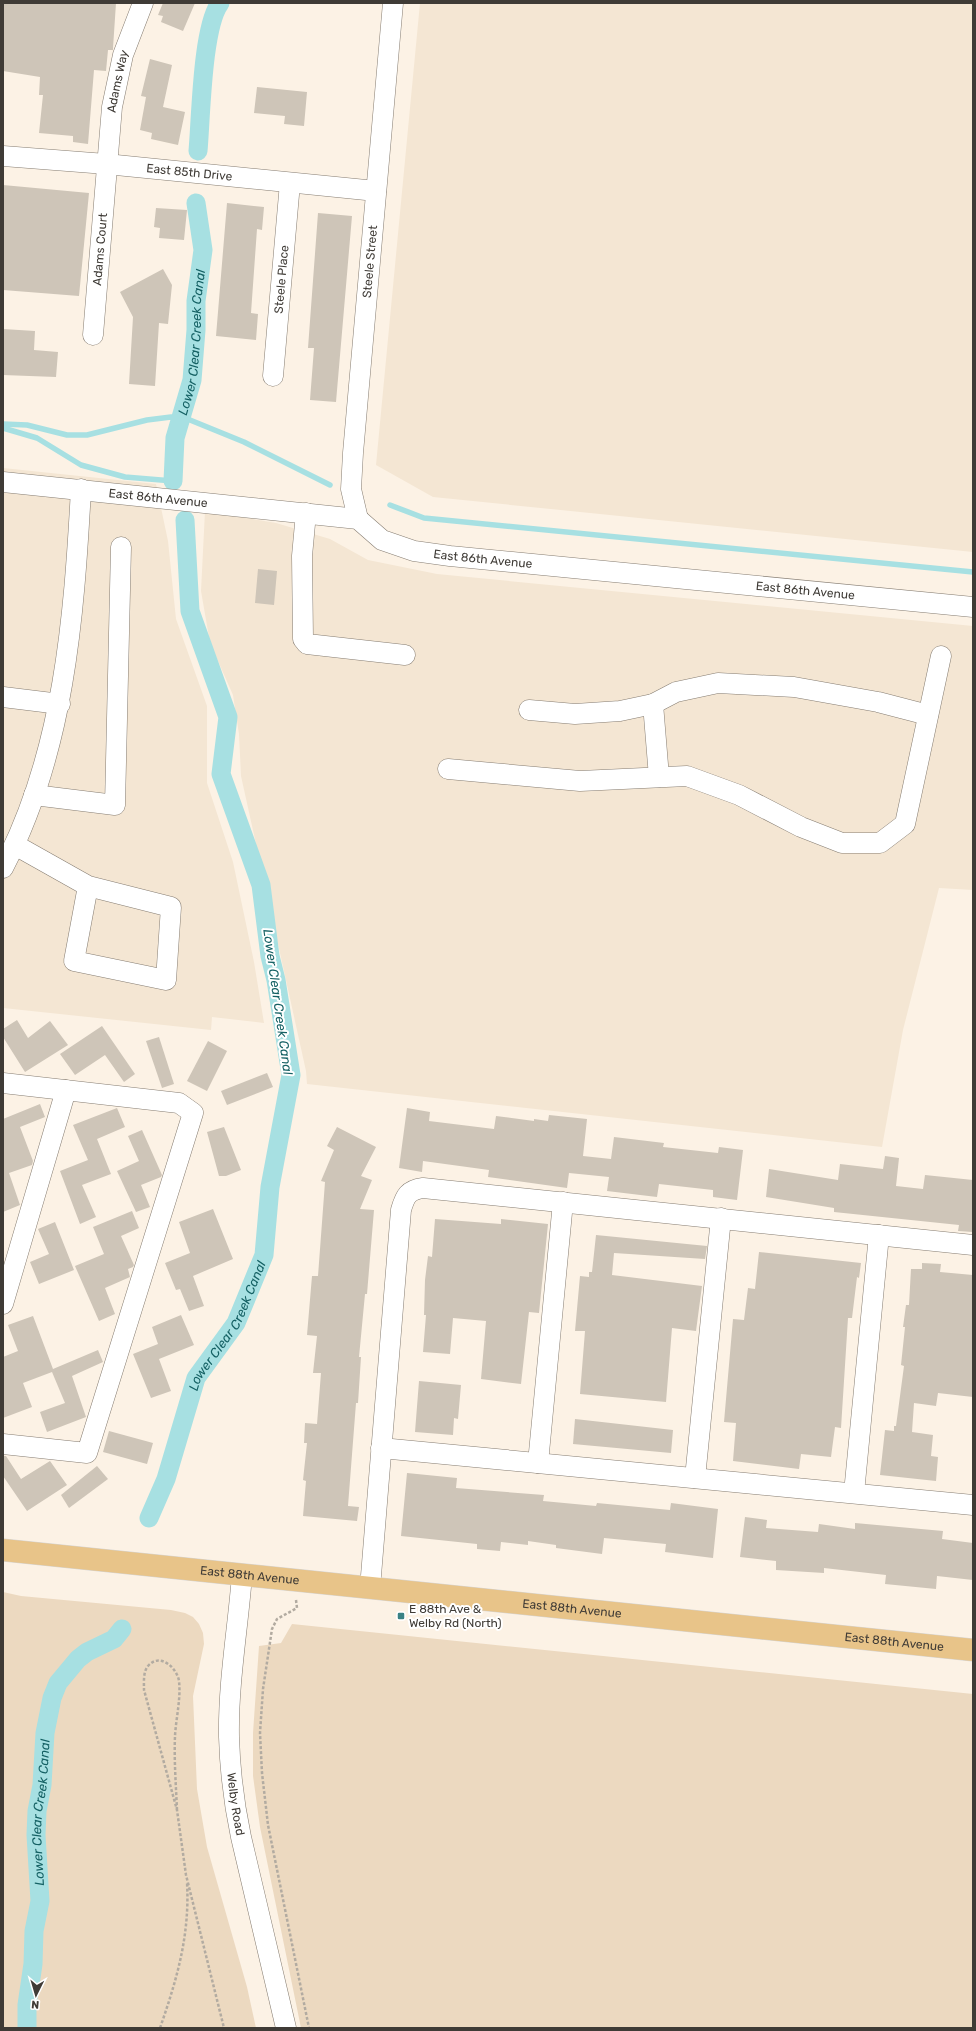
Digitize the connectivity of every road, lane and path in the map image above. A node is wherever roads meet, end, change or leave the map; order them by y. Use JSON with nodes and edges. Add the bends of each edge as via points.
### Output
{"nodes":[{"id":1,"x":143,"y":3,"type":"edge"},
{"id":2,"x":394,"y":3,"type":"edge"},
{"id":3,"x":3,"y":156,"type":"edge"},
{"id":4,"x":106,"y":164,"type":"junction"},
{"id":5,"x":290,"y":183,"type":"junction"},
{"id":6,"x":376,"y":191,"type":"junction"},
{"id":7,"x":93,"y":335,"type":"dead end"},
{"id":8,"x":273,"y":376,"type":"dead end"},
{"id":9,"x":3,"y":482,"type":"edge"},
{"id":10,"x":81,"y":489,"type":"junction"},
{"id":11,"x":306,"y":514,"type":"junction"},
{"id":12,"x":358,"y":519,"type":"junction"},
{"id":13,"x":120,"y":547,"type":"dead end"},
{"id":14,"x":973,"y":607,"type":"edge"},
{"id":15,"x":405,"y":655,"type":"dead end"},
{"id":16,"x":941,"y":656,"type":"dead end"},
{"id":17,"x":3,"y":697,"type":"edge"},
{"id":18,"x":60,"y":704,"type":"junction"},
{"id":19,"x":653,"y":704,"type":"junction"},
{"id":20,"x":529,"y":710,"type":"dead end"},
{"id":21,"x":928,"y":716,"type":"junction"},
{"id":22,"x":448,"y":769,"type":"dead end"},
{"id":23,"x":659,"y":777,"type":"junction"},
{"id":24,"x":34,"y":796,"type":"junction"},
{"id":25,"x":15,"y":845,"type":"junction"},
{"id":26,"x":3,"y":868,"type":"edge"},
{"id":27,"x":88,"y":886,"type":"junction"},
{"id":28,"x":3,"y":1083,"type":"edge"},
{"id":29,"x":66,"y":1090,"type":"junction"},
{"id":30,"x":563,"y":1202,"type":"junction"},
{"id":31,"x":721,"y":1218,"type":"junction"},
{"id":32,"x":879,"y":1234,"type":"junction"},
{"id":33,"x":973,"y":1245,"type":"edge"},
{"id":34,"x":3,"y":1304,"type":"edge"},
{"id":35,"x":3,"y":1444,"type":"edge"},
{"id":36,"x":381,"y":1448,"type":"junction"},
{"id":37,"x":538,"y":1463,"type":"junction"},
{"id":38,"x":695,"y":1478,"type":"junction"},
{"id":39,"x":854,"y":1493,"type":"junction"},
{"id":40,"x":973,"y":1505,"type":"edge"},
{"id":41,"x":3,"y":1550,"type":"edge"},
{"id":42,"x":242,"y":1575,"type":"junction"},
{"id":43,"x":293,"y":1579,"type":"junction"},
{"id":44,"x":370,"y":1588,"type":"junction"},
{"id":45,"x":973,"y":1650,"type":"edge"},
{"id":46,"x":177,"y":1810,"type":"junction"},
{"id":47,"x":186,"y":1875,"type":"junction"},
{"id":48,"x":160,"y":2028,"type":"edge"},
{"id":49,"x":224,"y":2028,"type":"edge"},
{"id":50,"x":286,"y":2028,"type":"edge"},
{"id":51,"x":309,"y":2028,"type":"edge"}],
"edges":[{"from":1,"to":4,"type":"street","name":"Adams Way","via":[[123,55],[112,107]]},
{"from":2,"to":6,"type":"street","name":"Steele Street"},
{"from":3,"to":4,"type":"street","name":"East 85th Drive"},
{"from":4,"to":5,"type":"street","name":"East 85th Drive"},
{"from":4,"to":7,"type":"street","name":"Adams Court"},
{"from":5,"to":6,"type":"street","name":"East 85th Drive"},
{"from":5,"to":8,"type":"street","name":"Steele Place"},
{"from":6,"to":12,"type":"street","name":"Steele Street","via":[[350,489]]},
{"from":9,"to":10,"type":"street","name":"East 86th Avenue"},
{"from":10,"to":11,"type":"street","name":"East 86th Avenue"},
{"from":10,"to":18,"type":"street","via":[[75,590]]},
{"from":11,"to":12,"type":"street","name":"East 86th Avenue"},
{"from":11,"to":15,"type":"street","via":[[302,556],[303,639],[308,644]]},
{"from":12,"to":14,"type":"street","name":"East 86th Avenue","via":[[382,540],[414,551]]},
{"from":13,"to":24,"type":"street","via":[[115,805]]},
{"from":16,"to":21,"type":"street"},
{"from":17,"to":18,"type":"street"},
{"from":18,"to":24,"type":"street"},
{"from":19,"to":20,"type":"street","via":[[620,711],[575,714]]},
{"from":19,"to":21,"type":"street","via":[[676,692],[718,682],[794,687],[878,702]]},
{"from":19,"to":23,"type":"street"},
{"from":21,"to":23,"type":"street","via":[[904,824],[880,843],[842,843],[801,827],[739,795],[694,778]]},
{"from":22,"to":23,"type":"street","via":[[580,781]]},
{"from":24,"to":25,"type":"street"},
{"from":25,"to":26,"type":"street"},
{"from":25,"to":27,"type":"street"},
{"from":27,"to":27,"type":"street","via":[[171,907],[166,980],[74,960]]},
{"from":28,"to":29,"type":"street"},
{"from":29,"to":34,"type":"street"},
{"from":29,"to":35,"type":"street","via":[[179,1103],[193,1113],[87,1453]]},
{"from":30,"to":31,"type":"street"},
{"from":30,"to":36,"type":"street","via":[[423,1188],[413,1190],[404,1199]]},
{"from":30,"to":37,"type":"street"},
{"from":31,"to":32,"type":"street"},
{"from":31,"to":38,"type":"street"},
{"from":32,"to":33,"type":"street"},
{"from":32,"to":39,"type":"street"},
{"from":36,"to":37,"type":"street"},
{"from":36,"to":44,"type":"street"},
{"from":37,"to":38,"type":"street"},
{"from":38,"to":39,"type":"street"},
{"from":39,"to":40,"type":"street"},
{"from":41,"to":42,"type":"main road","name":"East 88th Avenue"},
{"from":42,"to":43,"type":"main road","name":"East 88th Avenue"},
{"from":42,"to":50,"type":"street","name":"Welby Road","via":[[229,1735],[234,1805]]},
{"from":43,"to":44,"type":"main road","name":"East 88th Avenue"},
{"from":43,"to":51,"type":"path","via":[[297,1608],[277,1619],[272,1629],[263,1689],[260,1733],[268,1825]]},
{"from":44,"to":45,"type":"main road","name":"East 88th Avenue"},
{"from":46,"to":46,"type":"path","via":[[175,1738],[179,1680],[174,1668],[159,1661],[147,1666],[144,1690]]},
{"from":46,"to":47,"type":"path"},
{"from":47,"to":48,"type":"path","via":[[188,1911],[184,1945]]},
{"from":47,"to":49,"type":"path"}]}
